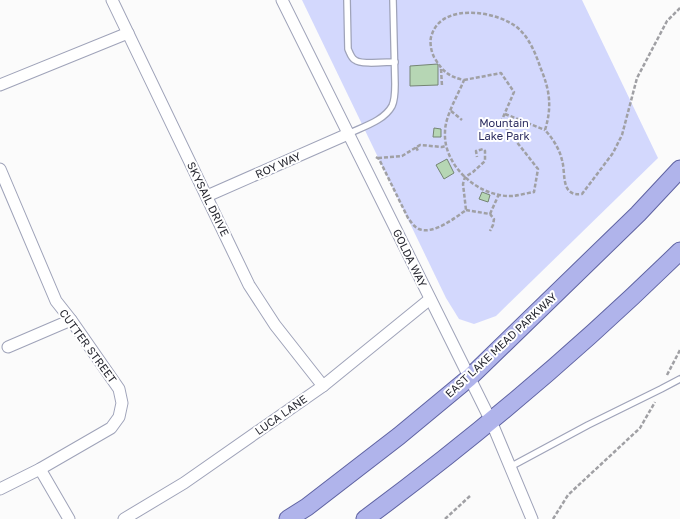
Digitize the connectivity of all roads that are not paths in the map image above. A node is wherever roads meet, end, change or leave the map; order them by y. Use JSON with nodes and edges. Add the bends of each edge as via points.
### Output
{"nodes":[{"id":1,"x":112,"y":0,"type":"edge"},
{"id":2,"x":282,"y":0,"type":"edge"},
{"id":3,"x":347,"y":0,"type":"edge"},
{"id":4,"x":393,"y":0,"type":"edge"},
{"id":5,"x":128,"y":33,"type":"junction"},
{"id":6,"x":395,"y":62,"type":"junction"},
{"id":7,"x":0,"y":85,"type":"edge"},
{"id":8,"x":348,"y":134,"type":"junction"},
{"id":9,"x":680,"y":168,"type":"edge"},
{"id":10,"x":0,"y":169,"type":"edge"},
{"id":11,"x":207,"y":196,"type":"junction"},
{"id":12,"x":680,"y":251,"type":"edge"},
{"id":13,"x":430,"y":299,"type":"junction"},
{"id":14,"x":71,"y":320,"type":"junction"},
{"id":15,"x":8,"y":347,"type":"dead end"},
{"id":16,"x":470,"y":378,"type":"junction"},
{"id":17,"x":680,"y":379,"type":"edge"},
{"id":18,"x":323,"y":386,"type":"junction"},
{"id":19,"x":491,"y":421,"type":"junction"},
{"id":20,"x":510,"y":468,"type":"junction"},
{"id":21,"x":40,"y":469,"type":"junction"},
{"id":22,"x":0,"y":489,"type":"edge"},
{"id":23,"x":69,"y":519,"type":"edge"},
{"id":24,"x":124,"y":519,"type":"edge"},
{"id":25,"x":288,"y":519,"type":"edge"},
{"id":26,"x":365,"y":519,"type":"edge"},
{"id":27,"x":532,"y":519,"type":"edge"}],
"edges":[{"from":1,"to":5,"type":"street","name":"SKYSAIL DRIVE"},
{"from":2,"to":8,"type":"street","name":"GOLDA WAY"},
{"from":3,"to":6,"type":"lane","via":[[350,55],[360,62]]},
{"from":4,"to":6,"type":"lane"},
{"from":5,"to":7,"type":"street"},
{"from":5,"to":11,"type":"street","name":"SKYSAIL DRIVE"},
{"from":6,"to":8,"type":"lane","via":[[395,96],[392,106],[384,116]]},
{"from":8,"to":11,"type":"street","name":"ROY WAY"},
{"from":8,"to":13,"type":"street","name":"GOLDA WAY"},
{"from":9,"to":16,"type":"main road","name":"EAST LAKE MEAD PARKWAY","via":[[638,214]]},
{"from":10,"to":14,"type":"street","name":"CUTTER STREET","via":[[56,301]]},
{"from":11,"to":18,"type":"street","name":"SKYSAIL DRIVE","via":[[249,285],[275,325]]},
{"from":12,"to":19,"type":"main road","via":[[582,343]]},
{"from":13,"to":16,"type":"street","name":"GOLDA WAY"},
{"from":13,"to":18,"type":"street","name":"LUCA LANE"},
{"from":14,"to":15,"type":"street"},
{"from":14,"to":21,"type":"street","name":"CUTTER STREET","via":[[119,389],[121,410],[111,428]]},
{"from":16,"to":19,"type":"street","name":"GOLDA WAY"},
{"from":16,"to":25,"type":"main road","name":"EAST LAKE MEAD PARKWAY","via":[[393,441]]},
{"from":17,"to":20,"type":"lane"},
{"from":18,"to":24,"type":"street","name":"LUCA LANE","via":[[184,482]]},
{"from":19,"to":20,"type":"street","name":"GOLDA WAY"},
{"from":19,"to":26,"type":"main road"},
{"from":20,"to":27,"type":"street","name":"GOLDA WAY"},
{"from":21,"to":22,"type":"street","name":"CUTTER STREET"},
{"from":21,"to":23,"type":"street"}]}
